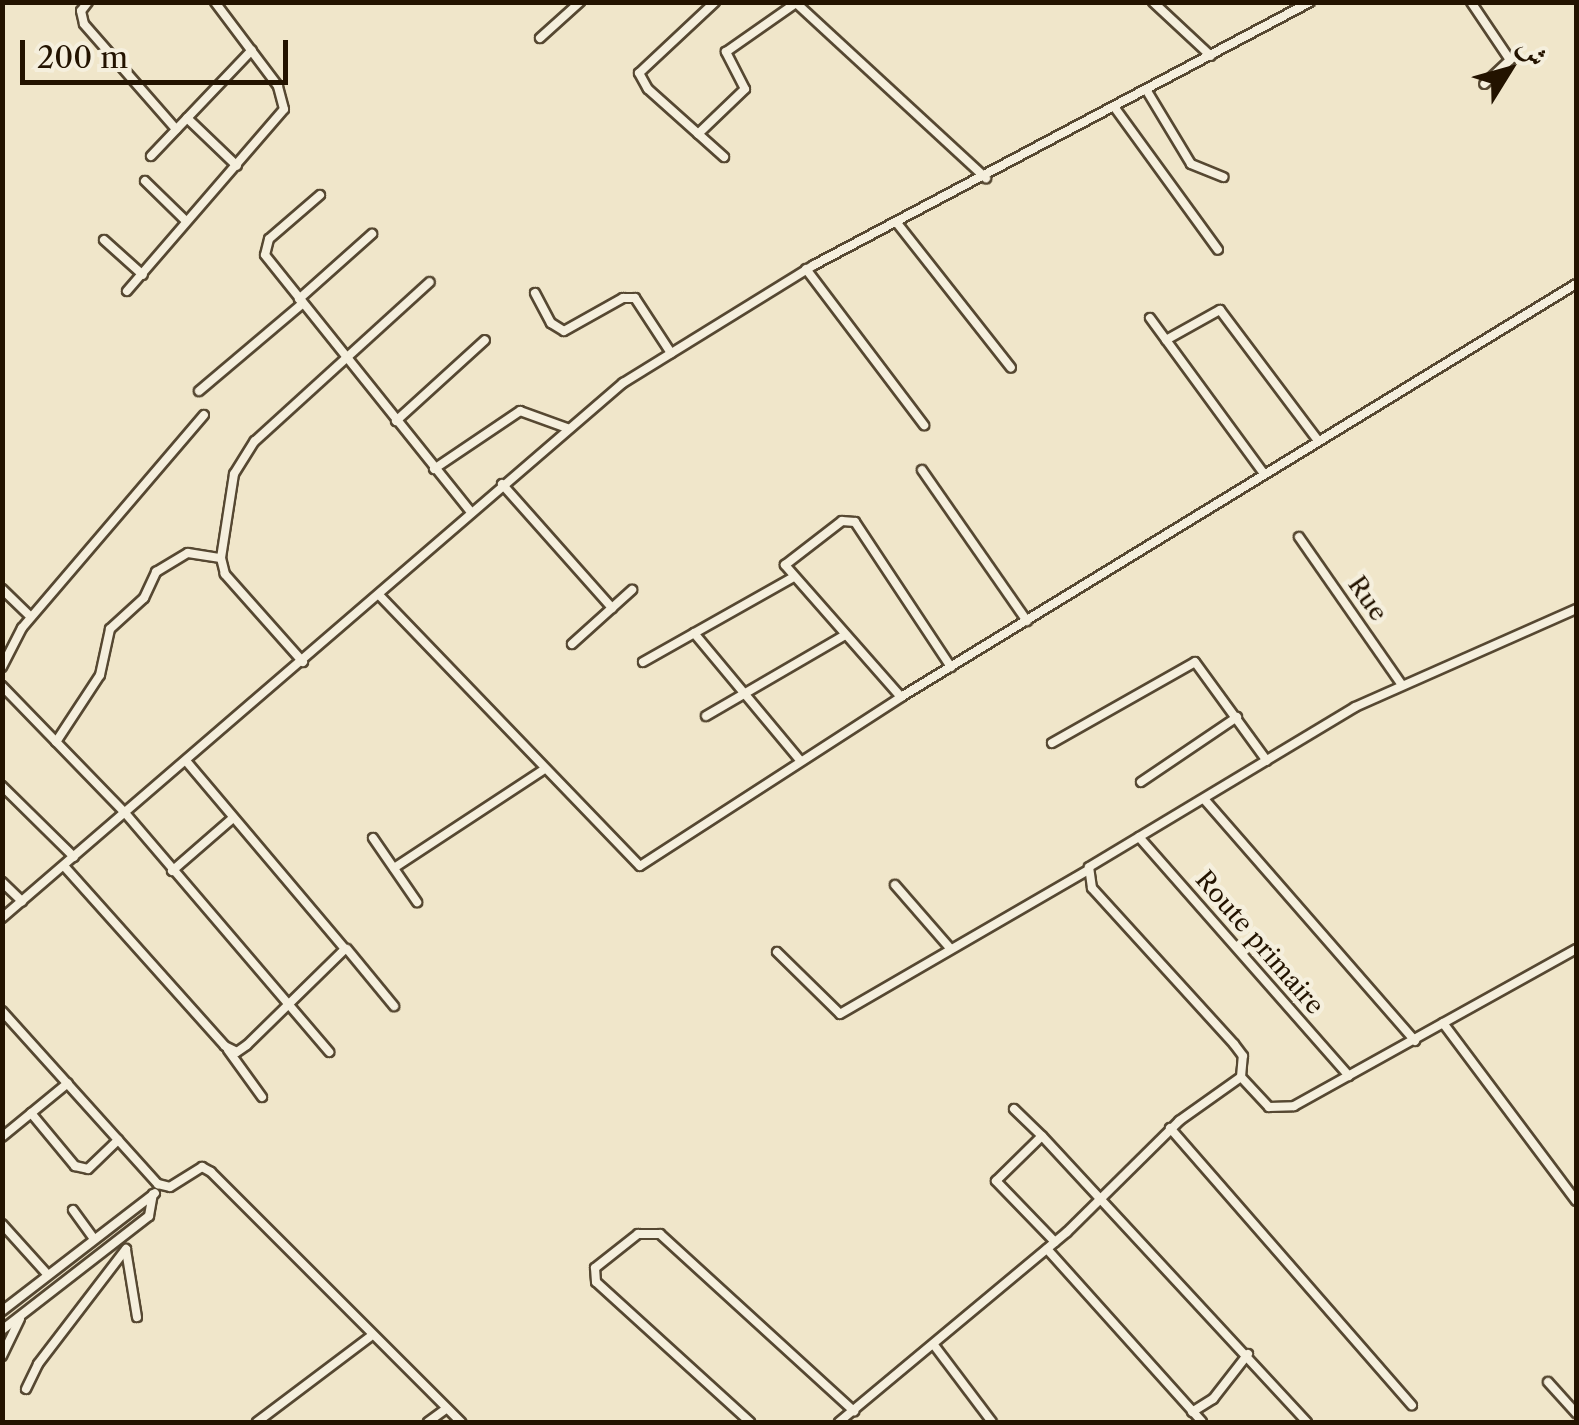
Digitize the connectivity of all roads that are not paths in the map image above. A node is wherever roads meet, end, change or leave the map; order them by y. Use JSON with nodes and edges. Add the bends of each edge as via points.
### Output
{"nodes":[{"id":1,"x":88,"y":2,"type":"edge"},
{"id":2,"x":215,"y":2,"type":"edge"},
{"id":3,"x":580,"y":2,"type":"edge"},
{"id":4,"x":715,"y":2,"type":"edge"},
{"id":5,"x":1152,"y":2,"type":"edge"},
{"id":6,"x":1310,"y":2,"type":"edge"},
{"id":7,"x":1470,"y":2,"type":"edge"},
{"id":8,"x":795,"y":3,"type":"edge"},
{"id":9,"x":540,"y":38,"type":"dead end"},
{"id":10,"x":252,"y":50,"type":"junction"},
{"id":11,"x":1212,"y":56,"type":"junction"},
{"id":12,"x":1484,"y":84,"type":"dead end"},
{"id":13,"x":1147,"y":91,"type":"junction"},
{"id":14,"x":1115,"y":108,"type":"junction"},
{"id":15,"x":187,"y":118,"type":"junction"},
{"id":16,"x":176,"y":129,"type":"junction"},
{"id":17,"x":698,"y":134,"type":"junction"},
{"id":18,"x":151,"y":156,"type":"dead end"},
{"id":19,"x":724,"y":157,"type":"dead end"},
{"id":20,"x":236,"y":166,"type":"junction"},
{"id":21,"x":1223,"y":177,"type":"dead end"},
{"id":22,"x":986,"y":178,"type":"junction"},
{"id":23,"x":145,"y":181,"type":"dead end"},
{"id":24,"x":320,"y":195,"type":"dead end"},
{"id":25,"x":186,"y":221,"type":"junction"},
{"id":26,"x":897,"y":223,"type":"junction"},
{"id":27,"x":372,"y":234,"type":"dead end"},
{"id":28,"x":104,"y":240,"type":"dead end"},
{"id":29,"x":1218,"y":250,"type":"dead end"},
{"id":30,"x":806,"y":270,"type":"junction"},
{"id":31,"x":143,"y":276,"type":"junction"},
{"id":32,"x":430,"y":282,"type":"dead end"},
{"id":33,"x":1576,"y":284,"type":"edge"},
{"id":34,"x":127,"y":291,"type":"dead end"},
{"id":35,"x":535,"y":293,"type":"dead end"},
{"id":36,"x":301,"y":301,"type":"junction"},
{"id":37,"x":1150,"y":318,"type":"dead end"},
{"id":38,"x":484,"y":340,"type":"dead end"},
{"id":39,"x":1166,"y":340,"type":"junction"},
{"id":40,"x":671,"y":353,"type":"junction"},
{"id":41,"x":346,"y":357,"type":"junction"},
{"id":42,"x":1011,"y":368,"type":"dead end"},
{"id":43,"x":199,"y":391,"type":"dead end"},
{"id":44,"x":204,"y":415,"type":"dead end"},
{"id":45,"x":396,"y":421,"type":"junction"},
{"id":46,"x":924,"y":426,"type":"dead end"},
{"id":47,"x":567,"y":428,"type":"junction"},
{"id":48,"x":1318,"y":438,"type":"junction"},
{"id":49,"x":434,"y":469,"type":"junction"},
{"id":50,"x":922,"y":470,"type":"dead end"},
{"id":51,"x":1264,"y":474,"type":"junction"},
{"id":52,"x":502,"y":484,"type":"junction"},
{"id":53,"x":471,"y":512,"type":"junction"},
{"id":54,"x":1299,"y":536,"type":"dead end"},
{"id":55,"x":221,"y":558,"type":"junction"},
{"id":56,"x":794,"y":577,"type":"junction"},
{"id":57,"x":2,"y":589,"type":"edge"},
{"id":58,"x":632,"y":590,"type":"dead end"},
{"id":59,"x":381,"y":597,"type":"junction"},
{"id":60,"x":612,"y":608,"type":"junction"},
{"id":61,"x":1576,"y":609,"type":"edge"},
{"id":62,"x":30,"y":618,"type":"junction"},
{"id":63,"x":1026,"y":621,"type":"junction"},
{"id":64,"x":694,"y":633,"type":"junction"},
{"id":65,"x":846,"y":635,"type":"junction"},
{"id":66,"x":572,"y":644,"type":"dead end"},
{"id":67,"x":303,"y":662,"type":"junction"},
{"id":68,"x":643,"y":662,"type":"dead end"},
{"id":69,"x":2,"y":667,"type":"edge"},
{"id":70,"x":951,"y":667,"type":"junction"},
{"id":71,"x":1402,"y":685,"type":"junction"},
{"id":72,"x":2,"y":686,"type":"edge"},
{"id":73,"x":744,"y":693,"type":"junction"},
{"id":74,"x":901,"y":697,"type":"junction"},
{"id":75,"x":706,"y":716,"type":"dead end"},
{"id":76,"x":1237,"y":717,"type":"junction"},
{"id":77,"x":56,"y":742,"type":"junction"},
{"id":78,"x":1052,"y":743,"type":"dead end"},
{"id":79,"x":800,"y":760,"type":"junction"},
{"id":80,"x":1268,"y":761,"type":"junction"},
{"id":81,"x":187,"y":762,"type":"junction"},
{"id":82,"x":543,"y":770,"type":"junction"},
{"id":83,"x":1140,"y":782,"type":"dead end"},
{"id":84,"x":2,"y":786,"type":"edge"},
{"id":85,"x":10,"y":794,"type":"junction"},
{"id":86,"x":1204,"y":799,"type":"junction"},
{"id":87,"x":2,"y":802,"type":"edge"},
{"id":88,"x":126,"y":814,"type":"junction"},
{"id":89,"x":233,"y":818,"type":"junction"},
{"id":90,"x":1139,"y":837,"type":"junction"},
{"id":91,"x":372,"y":838,"type":"dead end"},
{"id":92,"x":74,"y":857,"type":"junction"},
{"id":93,"x":64,"y":866,"type":"junction"},
{"id":94,"x":394,"y":868,"type":"junction"},
{"id":95,"x":172,"y":871,"type":"junction"},
{"id":96,"x":1087,"y":872,"type":"junction"},
{"id":97,"x":2,"y":882,"type":"edge"},
{"id":98,"x":895,"y":885,"type":"dead end"},
{"id":99,"x":22,"y":901,"type":"junction"},
{"id":100,"x":417,"y":902,"type":"dead end"},
{"id":101,"x":2,"y":918,"type":"edge"},
{"id":102,"x":340,"y":942,"type":"junction"},
{"id":103,"x":950,"y":948,"type":"junction"},
{"id":104,"x":1576,"y":949,"type":"edge"},
{"id":105,"x":777,"y":952,"type":"dead end"},
{"id":106,"x":292,"y":1004,"type":"junction"},
{"id":107,"x":394,"y":1006,"type":"dead end"},
{"id":108,"x":2,"y":1011,"type":"edge"},
{"id":109,"x":1443,"y":1023,"type":"junction"},
{"id":110,"x":1415,"y":1041,"type":"junction"},
{"id":111,"x":225,"y":1046,"type":"junction"},
{"id":112,"x":330,"y":1052,"type":"dead end"},
{"id":113,"x":1349,"y":1076,"type":"junction"},
{"id":114,"x":1241,"y":1077,"type":"junction"},
{"id":115,"x":68,"y":1084,"type":"junction"},
{"id":116,"x":262,"y":1097,"type":"dead end"},
{"id":117,"x":1014,"y":1109,"type":"dead end"},
{"id":118,"x":31,"y":1113,"type":"junction"},
{"id":119,"x":1170,"y":1128,"type":"junction"},
{"id":120,"x":1042,"y":1136,"type":"junction"},
{"id":121,"x":2,"y":1137,"type":"edge"},
{"id":122,"x":118,"y":1140,"type":"junction"},
{"id":123,"x":162,"y":1187,"type":"junction"},
{"id":124,"x":153,"y":1194,"type":"junction"},
{"id":125,"x":1101,"y":1194,"type":"junction"},
{"id":126,"x":1576,"y":1202,"type":"edge"},
{"id":127,"x":74,"y":1210,"type":"dead end"},
{"id":128,"x":2,"y":1224,"type":"edge"},
{"id":129,"x":130,"y":1231,"type":"junction"},
{"id":130,"x":94,"y":1240,"type":"junction"},
{"id":131,"x":1055,"y":1242,"type":"junction"},
{"id":132,"x":126,"y":1249,"type":"junction"},
{"id":133,"x":1047,"y":1250,"type":"junction"},
{"id":134,"x":47,"y":1274,"type":"junction"},
{"id":135,"x":2,"y":1311,"type":"edge"},
{"id":136,"x":22,"y":1315,"type":"junction"},
{"id":137,"x":137,"y":1317,"type":"dead end"},
{"id":138,"x":2,"y":1330,"type":"edge"},
{"id":139,"x":370,"y":1337,"type":"junction"},
{"id":140,"x":934,"y":1344,"type":"junction"},
{"id":141,"x":1248,"y":1354,"type":"junction"},
{"id":142,"x":2,"y":1356,"type":"edge"},
{"id":143,"x":1548,"y":1382,"type":"dead end"},
{"id":144,"x":26,"y":1389,"type":"dead end"},
{"id":145,"x":1412,"y":1405,"type":"dead end"},
{"id":146,"x":446,"y":1409,"type":"junction"},
{"id":147,"x":852,"y":1412,"type":"junction"},
{"id":148,"x":1192,"y":1412,"type":"junction"},
{"id":149,"x":1576,"y":1413,"type":"edge"},
{"id":150,"x":257,"y":1422,"type":"edge"},
{"id":151,"x":428,"y":1422,"type":"edge"},
{"id":152,"x":461,"y":1422,"type":"edge"},
{"id":153,"x":750,"y":1422,"type":"edge"},
{"id":154,"x":839,"y":1422,"type":"edge"},
{"id":155,"x":857,"y":1422,"type":"edge"},
{"id":156,"x":992,"y":1422,"type":"edge"},
{"id":157,"x":1202,"y":1422,"type":"edge"},
{"id":158,"x":1307,"y":1422,"type":"edge"}],
"edges":[{"from":1,"to":16,"type":"street","via":[[81,11],[84,24]]},
{"from":2,"to":10,"type":"street"},
{"from":3,"to":9,"type":"street"},
{"from":4,"to":17,"type":"street","via":[[639,73]]},
{"from":5,"to":11,"type":"street"},
{"from":6,"to":11,"type":"street"},
{"from":7,"to":12,"type":"street","via":[[1510,60]]},
{"from":8,"to":17,"type":"street","via":[[726,52],[746,89]]},
{"from":8,"to":22,"type":"street"},
{"from":10,"to":15,"type":"street"},
{"from":10,"to":20,"type":"street","via":[[278,86],[284,109]]},
{"from":11,"to":13,"type":"street"},
{"from":13,"to":14,"type":"street"},
{"from":13,"to":21,"type":"street","via":[[1192,164]]},
{"from":14,"to":22,"type":"street"},
{"from":14,"to":29,"type":"street"},
{"from":15,"to":16,"type":"street"},
{"from":15,"to":20,"type":"street"},
{"from":16,"to":18,"type":"street"},
{"from":17,"to":19,"type":"street"},
{"from":20,"to":25,"type":"street"},
{"from":22,"to":26,"type":"street"},
{"from":23,"to":25,"type":"street"},
{"from":24,"to":36,"type":"street","via":[[264,248]]},
{"from":25,"to":31,"type":"street"},
{"from":26,"to":30,"type":"street"},
{"from":26,"to":42,"type":"street"},
{"from":27,"to":36,"type":"street"},
{"from":28,"to":31,"type":"street"},
{"from":30,"to":40,"type":"street"},
{"from":30,"to":46,"type":"street"},
{"from":31,"to":34,"type":"street"},
{"from":32,"to":41,"type":"street"},
{"from":33,"to":48,"type":"street"},
{"from":35,"to":40,"type":"street","via":[[564,331],[635,298]]},
{"from":36,"to":41,"type":"street"},
{"from":36,"to":43,"type":"street"},
{"from":37,"to":39,"type":"street"},
{"from":38,"to":45,"type":"street"},
{"from":39,"to":48,"type":"street","via":[[1220,310]]},
{"from":39,"to":51,"type":"street"},
{"from":40,"to":47,"type":"street"},
{"from":41,"to":45,"type":"street"},
{"from":41,"to":55,"type":"street","via":[[240,460]]},
{"from":44,"to":62,"type":"street"},
{"from":45,"to":49,"type":"street"},
{"from":47,"to":49,"type":"street","via":[[520,411]]},
{"from":47,"to":52,"type":"street"},
{"from":48,"to":51,"type":"street"},
{"from":49,"to":53,"type":"street"},
{"from":50,"to":63,"type":"street"},
{"from":51,"to":63,"type":"street"},
{"from":52,"to":53,"type":"street"},
{"from":52,"to":60,"type":"street"},
{"from":53,"to":59,"type":"street"},
{"from":54,"to":71,"type":"street","name":"Rue"},
{"from":55,"to":67,"type":"street","via":[[234,587]]},
{"from":55,"to":77,"type":"street","via":[[188,552],[156,572],[144,598],[110,629],[95,684]]},
{"from":56,"to":64,"type":"street"},
{"from":56,"to":65,"type":"street"},
{"from":56,"to":70,"type":"street","via":[[786,558],[852,520]]},
{"from":57,"to":62,"type":"street"},
{"from":58,"to":60,"type":"street"},
{"from":59,"to":67,"type":"street"},
{"from":59,"to":82,"type":"street"},
{"from":60,"to":66,"type":"street"},
{"from":61,"to":71,"type":"street"},
{"from":62,"to":69,"type":"street"},
{"from":63,"to":70,"type":"street"},
{"from":64,"to":68,"type":"street"},
{"from":64,"to":73,"type":"street"},
{"from":65,"to":73,"type":"street"},
{"from":65,"to":74,"type":"street"},
{"from":67,"to":81,"type":"street"},
{"from":70,"to":74,"type":"street"},
{"from":71,"to":80,"type":"street"},
{"from":72,"to":77,"type":"street"},
{"from":73,"to":75,"type":"street"},
{"from":73,"to":79,"type":"street"},
{"from":74,"to":79,"type":"street"},
{"from":76,"to":78,"type":"street","via":[[1195,662]]},
{"from":76,"to":80,"type":"street"},
{"from":76,"to":83,"type":"street"},
{"from":77,"to":88,"type":"street"},
{"from":79,"to":82,"type":"street","via":[[638,866]]},
{"from":80,"to":86,"type":"street"},
{"from":81,"to":88,"type":"street"},
{"from":81,"to":89,"type":"street"},
{"from":82,"to":94,"type":"street"},
{"from":84,"to":85,"type":"street"},
{"from":85,"to":87,"type":"street"},
{"from":85,"to":92,"type":"street"},
{"from":86,"to":90,"type":"street"},
{"from":86,"to":110,"type":"street"},
{"from":88,"to":92,"type":"street"},
{"from":88,"to":95,"type":"street"},
{"from":89,"to":95,"type":"street"},
{"from":89,"to":102,"type":"street"},
{"from":90,"to":96,"type":"street"},
{"from":90,"to":113,"type":"street","name":"Route primaire"},
{"from":91,"to":94,"type":"street"},
{"from":92,"to":93,"type":"street"},
{"from":93,"to":99,"type":"street"},
{"from":93,"to":111,"type":"street"},
{"from":94,"to":100,"type":"street"},
{"from":95,"to":106,"type":"street"},
{"from":96,"to":103,"type":"street"},
{"from":96,"to":114,"type":"street","via":[[1092,888],[1234,1044],[1242,1056]]},
{"from":97,"to":99,"type":"street"},
{"from":98,"to":103,"type":"street"},
{"from":99,"to":101,"type":"street"},
{"from":102,"to":106,"type":"street","via":[[346,954]]},
{"from":102,"to":107,"type":"street"},
{"from":103,"to":105,"type":"street","via":[[840,1014]]},
{"from":104,"to":109,"type":"street"},
{"from":106,"to":111,"type":"street","via":[[243,1048]]},
{"from":106,"to":112,"type":"street"},
{"from":108,"to":115,"type":"street"},
{"from":109,"to":110,"type":"street"},
{"from":109,"to":126,"type":"street"},
{"from":110,"to":113,"type":"street"},
{"from":111,"to":116,"type":"street"},
{"from":113,"to":114,"type":"street","via":[[1280,1110],[1269,1108]]},
{"from":114,"to":119,"type":"street"},
{"from":115,"to":118,"type":"street"},
{"from":115,"to":122,"type":"street"},
{"from":117,"to":120,"type":"street"},
{"from":118,"to":121,"type":"street"},
{"from":118,"to":122,"type":"street","via":[[75,1166],[88,1168]]},
{"from":119,"to":125,"type":"street"},
{"from":119,"to":145,"type":"street"},
{"from":120,"to":125,"type":"street"},
{"from":120,"to":131,"type":"street","via":[[996,1181]]},
{"from":122,"to":123,"type":"street"},
{"from":123,"to":124,"type":"street"},
{"from":123,"to":139,"type":"street","via":[[206,1168]]},
{"from":124,"to":129,"type":"street","via":[[153,1210]]},
{"from":124,"to":130,"type":"street"},
{"from":125,"to":131,"type":"street"},
{"from":125,"to":141,"type":"street"},
{"from":127,"to":130,"type":"street"},
{"from":128,"to":134,"type":"street"},
{"from":129,"to":132,"type":"street"},
{"from":129,"to":136,"type":"street"},
{"from":130,"to":134,"type":"street"},
{"from":131,"to":133,"type":"street"},
{"from":132,"to":137,"type":"street"},
{"from":132,"to":144,"type":"street"},
{"from":133,"to":140,"type":"street"},
{"from":133,"to":148,"type":"street"},
{"from":134,"to":135,"type":"street"},
{"from":136,"to":138,"type":"street"},
{"from":136,"to":142,"type":"street"},
{"from":139,"to":146,"type":"street"},
{"from":139,"to":150,"type":"street"},
{"from":140,"to":147,"type":"street"},
{"from":140,"to":156,"type":"street"},
{"from":141,"to":148,"type":"street","via":[[1212,1399]]},
{"from":141,"to":158,"type":"street"},
{"from":143,"to":149,"type":"street"},
{"from":146,"to":151,"type":"street"},
{"from":146,"to":152,"type":"street"},
{"from":147,"to":153,"type":"street","via":[[660,1234],[638,1234],[595,1268],[596,1282]]},
{"from":147,"to":154,"type":"street"},
{"from":147,"to":155,"type":"street"},
{"from":148,"to":157,"type":"street"}]}
